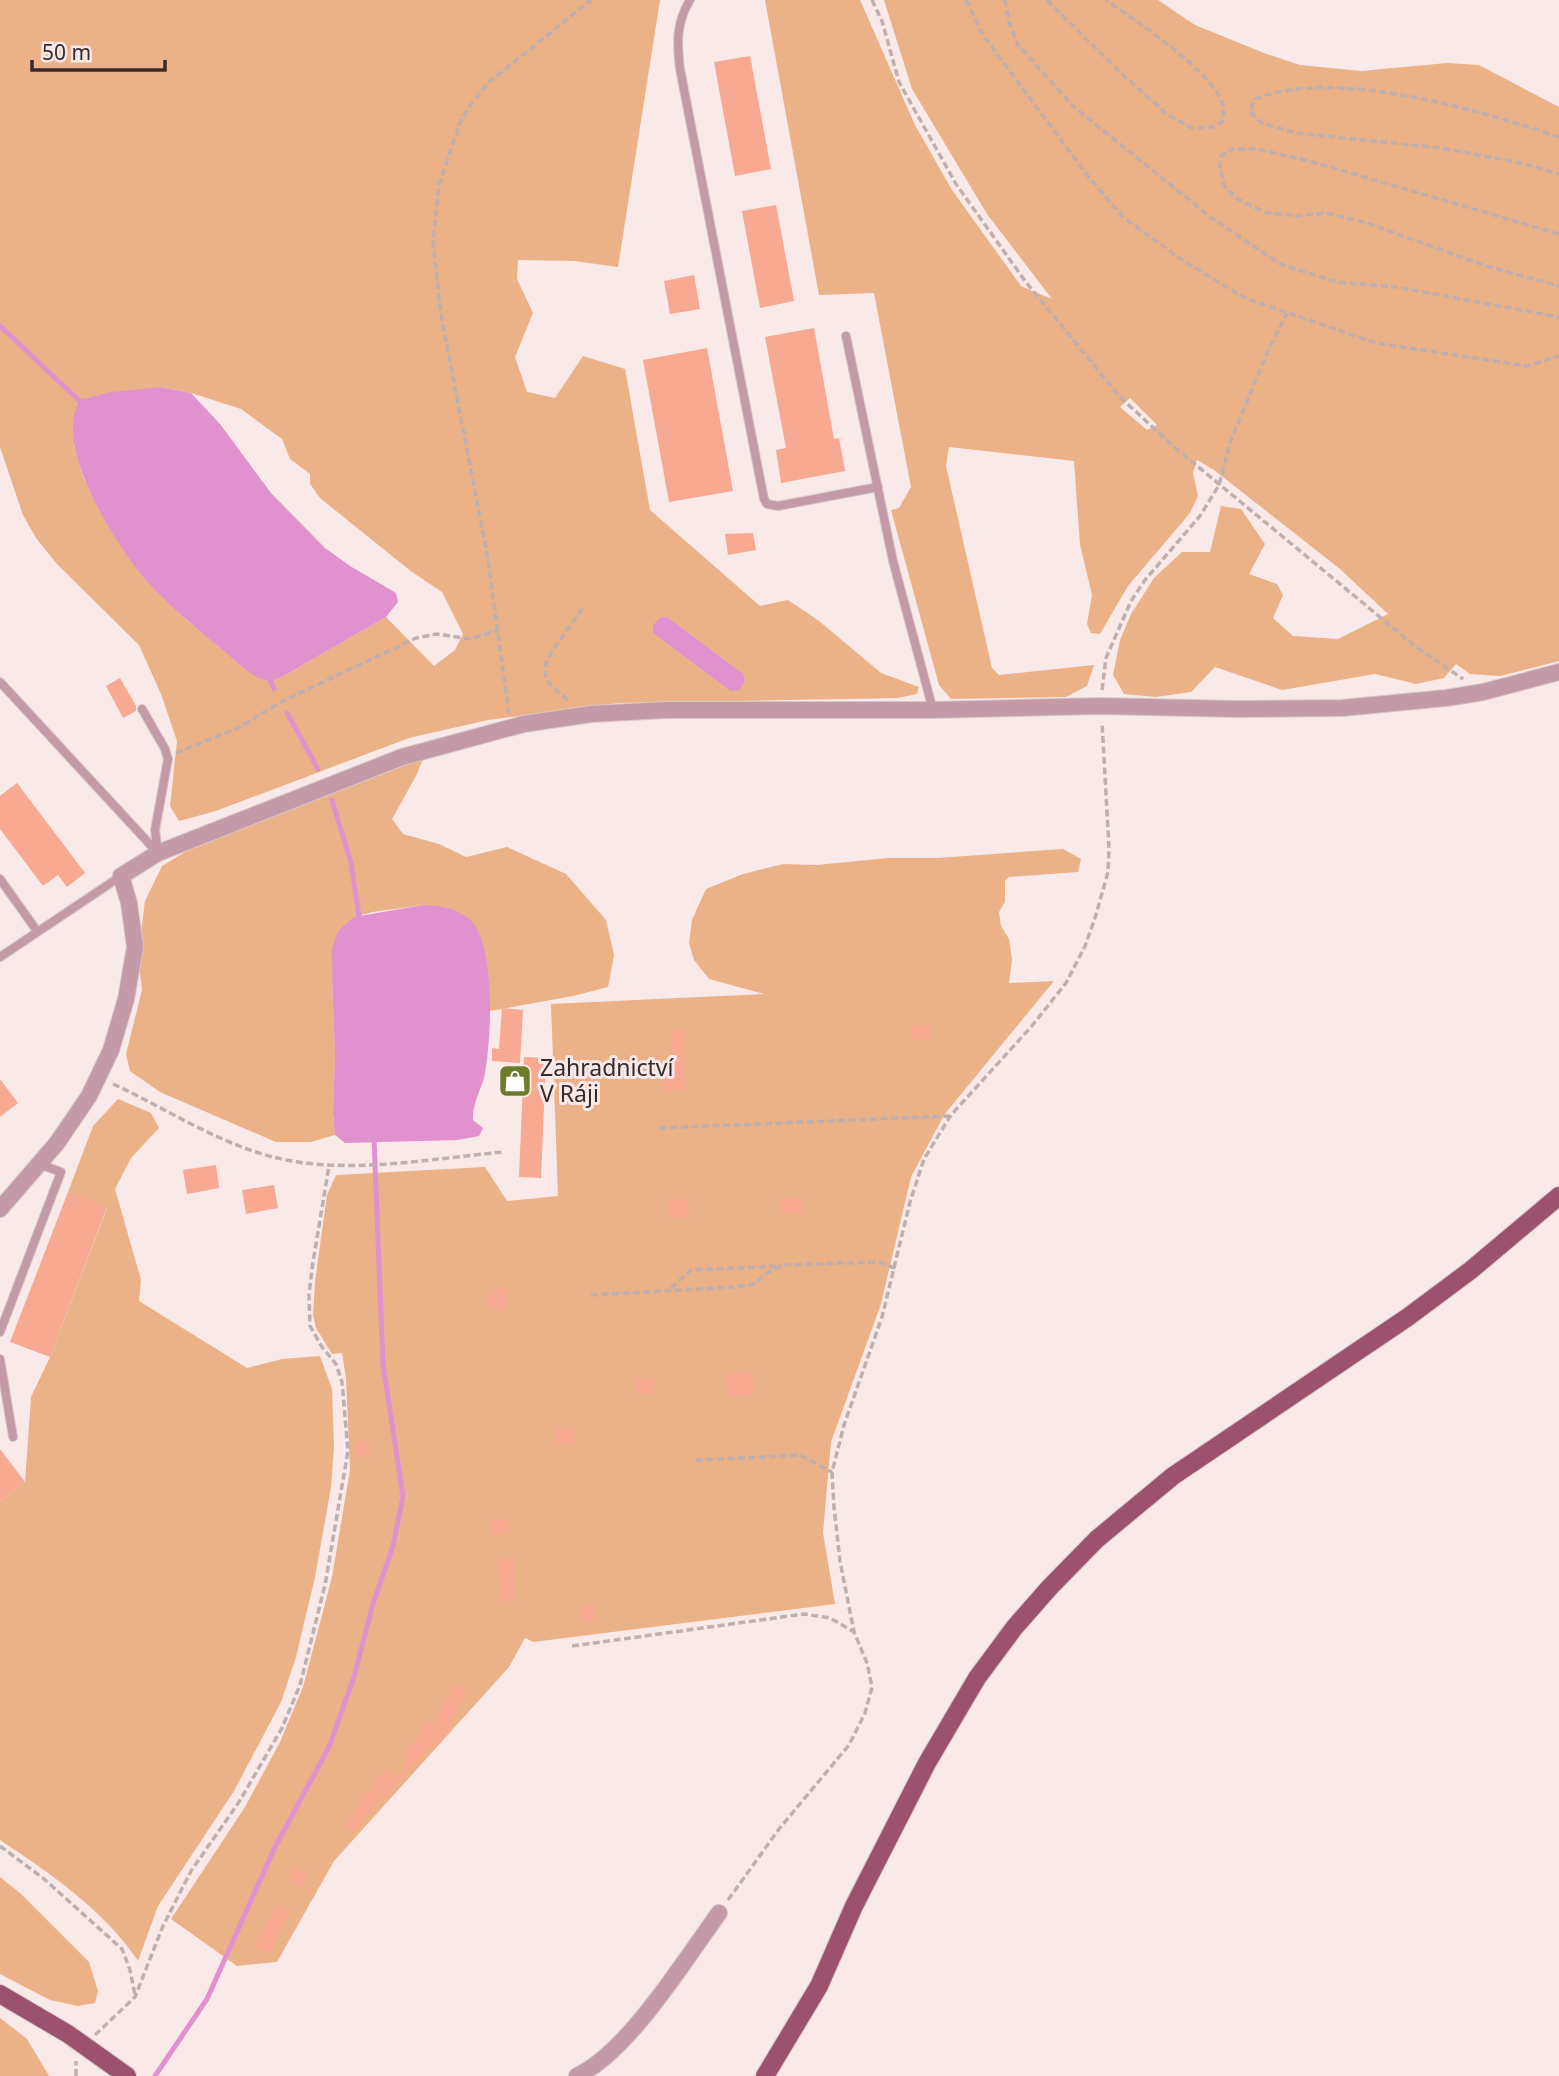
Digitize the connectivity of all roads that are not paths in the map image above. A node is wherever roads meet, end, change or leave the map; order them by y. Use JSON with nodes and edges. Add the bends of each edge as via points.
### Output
{"nodes":[{"id":1,"x":690,"y":0,"type":"edge"},
{"id":2,"x":846,"y":336,"type":"dead end"},
{"id":3,"x":878,"y":487,"type":"junction"},
{"id":4,"x":1559,"y":673,"type":"edge"},
{"id":5,"x":0,"y":682,"type":"edge"},
{"id":6,"x":142,"y":709,"type":"dead end"},
{"id":7,"x":933,"y":710,"type":"junction"},
{"id":8,"x":158,"y":853,"type":"junction"},
{"id":9,"x":121,"y":876,"type":"junction"},
{"id":10,"x":0,"y":879,"type":"edge"},
{"id":11,"x":37,"y":930,"type":"junction"},
{"id":12,"x":0,"y":957,"type":"edge"},
{"id":13,"x":38,"y":1164,"type":"junction"},
{"id":14,"x":1559,"y":1196,"type":"edge"},
{"id":15,"x":0,"y":1209,"type":"edge"},
{"id":16,"x":0,"y":1332,"type":"edge"},
{"id":17,"x":0,"y":1359,"type":"edge"},
{"id":18,"x":13,"y":1437,"type":"dead end"},
{"id":19,"x":719,"y":1913,"type":"road end"},
{"id":20,"x":0,"y":1994,"type":"edge"},
{"id":21,"x":127,"y":2076,"type":"edge"},
{"id":22,"x":576,"y":2076,"type":"edge"},
{"id":23,"x":765,"y":2076,"type":"edge"}],
"edges":[{"from":1,"to":3,"type":"lane","via":[[679,24],[680,69],[764,499],[778,506]]},
{"from":2,"to":3,"type":"lane"},
{"from":3,"to":7,"type":"lane"},
{"from":4,"to":7,"type":"street","via":[[1446,698],[1342,708]]},
{"from":5,"to":8,"type":"lane"},
{"from":6,"to":8,"type":"lane","via":[[168,756],[155,830]]},
{"from":7,"to":8,"type":"street","via":[[666,710],[524,724],[402,757]]},
{"from":8,"to":9,"type":"street"},
{"from":9,"to":11,"type":"lane"},
{"from":9,"to":13,"type":"street","via":[[135,947],[126,999],[111,1050],[89,1096]]},
{"from":10,"to":11,"type":"lane"},
{"from":11,"to":12,"type":"lane"},
{"from":13,"to":15,"type":"street"},
{"from":13,"to":16,"type":"lane","via":[[61,1172]]},
{"from":14,"to":23,"type":"main road","via":[[1408,1317],[1173,1476],[1097,1539],[1050,1587],[977,1678],[927,1763],[819,1986]]},
{"from":17,"to":18,"type":"lane"},
{"from":19,"to":22,"type":"street","via":[[637,2024],[614,2049]]},
{"from":20,"to":21,"type":"main road"}]}
